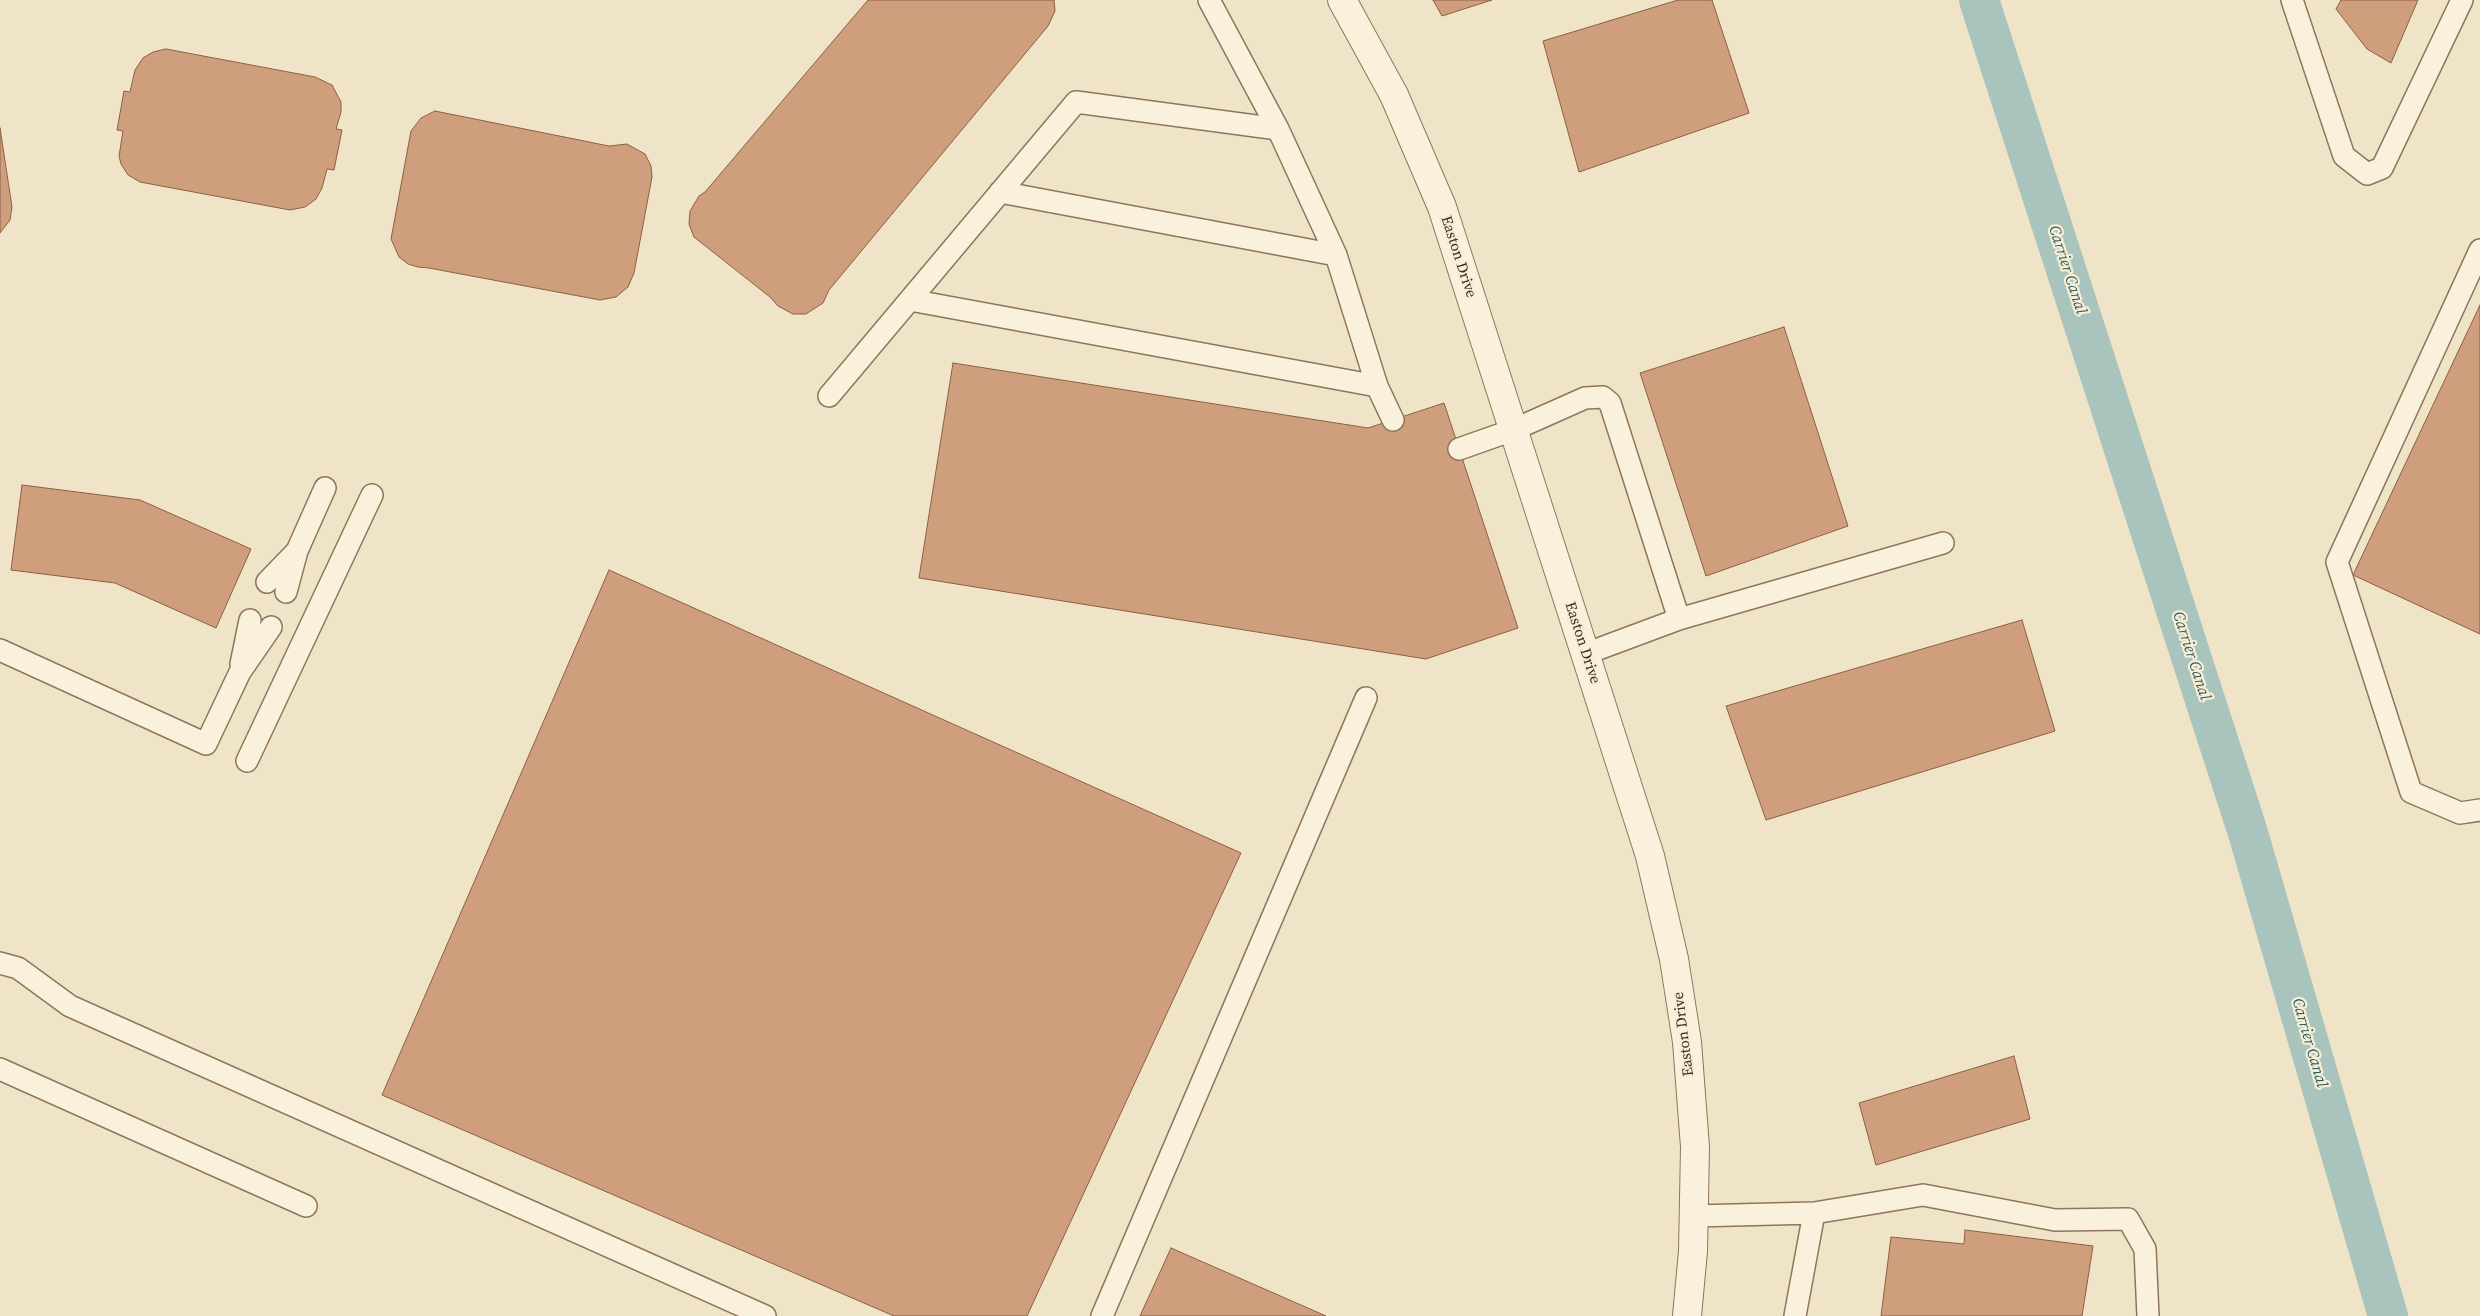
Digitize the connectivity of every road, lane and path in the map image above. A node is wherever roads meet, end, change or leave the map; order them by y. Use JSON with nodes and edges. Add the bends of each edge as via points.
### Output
{"nodes":[{"id":1,"x":1209,"y":0,"type":"edge"},
{"id":2,"x":1342,"y":0,"type":"edge"},
{"id":3,"x":2292,"y":0,"type":"edge"},
{"id":4,"x":2462,"y":0,"type":"edge"},
{"id":5,"x":1278,"y":129,"type":"junction"},
{"id":6,"x":1000,"y":192,"type":"junction"},
{"id":7,"x":2480,"y":250,"type":"edge"},
{"id":8,"x":1336,"y":255,"type":"junction"},
{"id":9,"x":910,"y":300,"type":"junction"},
{"id":10,"x":1377,"y":386,"type":"junction"},
{"id":11,"x":829,"y":396,"type":"dead end"},
{"id":12,"x":1393,"y":420,"type":"dead end"},
{"id":13,"x":1513,"y":430,"type":"junction"},
{"id":14,"x":1459,"y":449,"type":"dead end"},
{"id":15,"x":325,"y":488,"type":"dead end"},
{"id":16,"x":372,"y":495,"type":"dead end"},
{"id":17,"x":1942,"y":543,"type":"dead end"},
{"id":18,"x":297,"y":551,"type":"junction"},
{"id":19,"x":267,"y":582,"type":"dead end"},
{"id":20,"x":286,"y":592,"type":"dead end"},
{"id":21,"x":1679,"y":619,"type":"junction"},
{"id":22,"x":250,"y":620,"type":"dead end"},
{"id":23,"x":271,"y":627,"type":"dead end"},
{"id":24,"x":0,"y":650,"type":"edge"},
{"id":25,"x":1585,"y":654,"type":"junction"},
{"id":26,"x":240,"y":672,"type":"junction"},
{"id":27,"x":1366,"y":698,"type":"dead end"},
{"id":28,"x":247,"y":761,"type":"dead end"},
{"id":29,"x":2480,"y":810,"type":"edge"},
{"id":30,"x":0,"y":963,"type":"edge"},
{"id":31,"x":0,"y":1069,"type":"edge"},
{"id":32,"x":306,"y":1206,"type":"dead end"},
{"id":33,"x":1814,"y":1213,"type":"junction"},
{"id":34,"x":1694,"y":1216,"type":"junction"},
{"id":35,"x":765,"y":1316,"type":"edge"},
{"id":36,"x":1102,"y":1316,"type":"edge"},
{"id":37,"x":1687,"y":1316,"type":"edge"},
{"id":38,"x":1795,"y":1316,"type":"edge"},
{"id":39,"x":2148,"y":1316,"type":"edge"}],
"edges":[{"from":1,"to":5,"type":"lane"},
{"from":2,"to":13,"type":"street","name":"Easton Drive","via":[[1394,95],[1442,207]]},
{"from":3,"to":4,"type":"lane","via":[[2344,156],[2367,174],[2382,168]]},
{"from":5,"to":6,"type":"lane","via":[[1076,102]]},
{"from":5,"to":8,"type":"lane"},
{"from":6,"to":8,"type":"lane"},
{"from":6,"to":9,"type":"lane"},
{"from":7,"to":29,"type":"lane","via":[[2337,562],[2412,792],[2460,814]]},
{"from":8,"to":10,"type":"lane"},
{"from":9,"to":10,"type":"lane"},
{"from":9,"to":11,"type":"lane"},
{"from":10,"to":12,"type":"lane"},
{"from":13,"to":14,"type":"lane"},
{"from":13,"to":21,"type":"lane","via":[[1585,398],[1603,397],[1610,403]]},
{"from":13,"to":25,"type":"street","name":"Easton Drive"},
{"from":15,"to":18,"type":"lane"},
{"from":16,"to":28,"type":"lane"},
{"from":17,"to":21,"type":"lane"},
{"from":18,"to":19,"type":"lane"},
{"from":18,"to":20,"type":"lane"},
{"from":21,"to":25,"type":"lane"},
{"from":22,"to":26,"type":"lane"},
{"from":23,"to":26,"type":"lane"},
{"from":24,"to":26,"type":"lane","via":[[206,744]]},
{"from":25,"to":34,"type":"street","name":"Easton Drive","via":[[1650,856],[1674,958],[1687,1042],[1694,1137]]},
{"from":27,"to":36,"type":"lane"},
{"from":30,"to":35,"type":"lane","via":[[18,968],[70,1006]]},
{"from":31,"to":32,"type":"lane"},
{"from":33,"to":34,"type":"lane"},
{"from":33,"to":38,"type":"lane"},
{"from":33,"to":39,"type":"lane","via":[[1923,1195],[2054,1220],[2128,1219],[2145,1249]]},
{"from":34,"to":37,"type":"street","name":"Easton Drive"}]}
